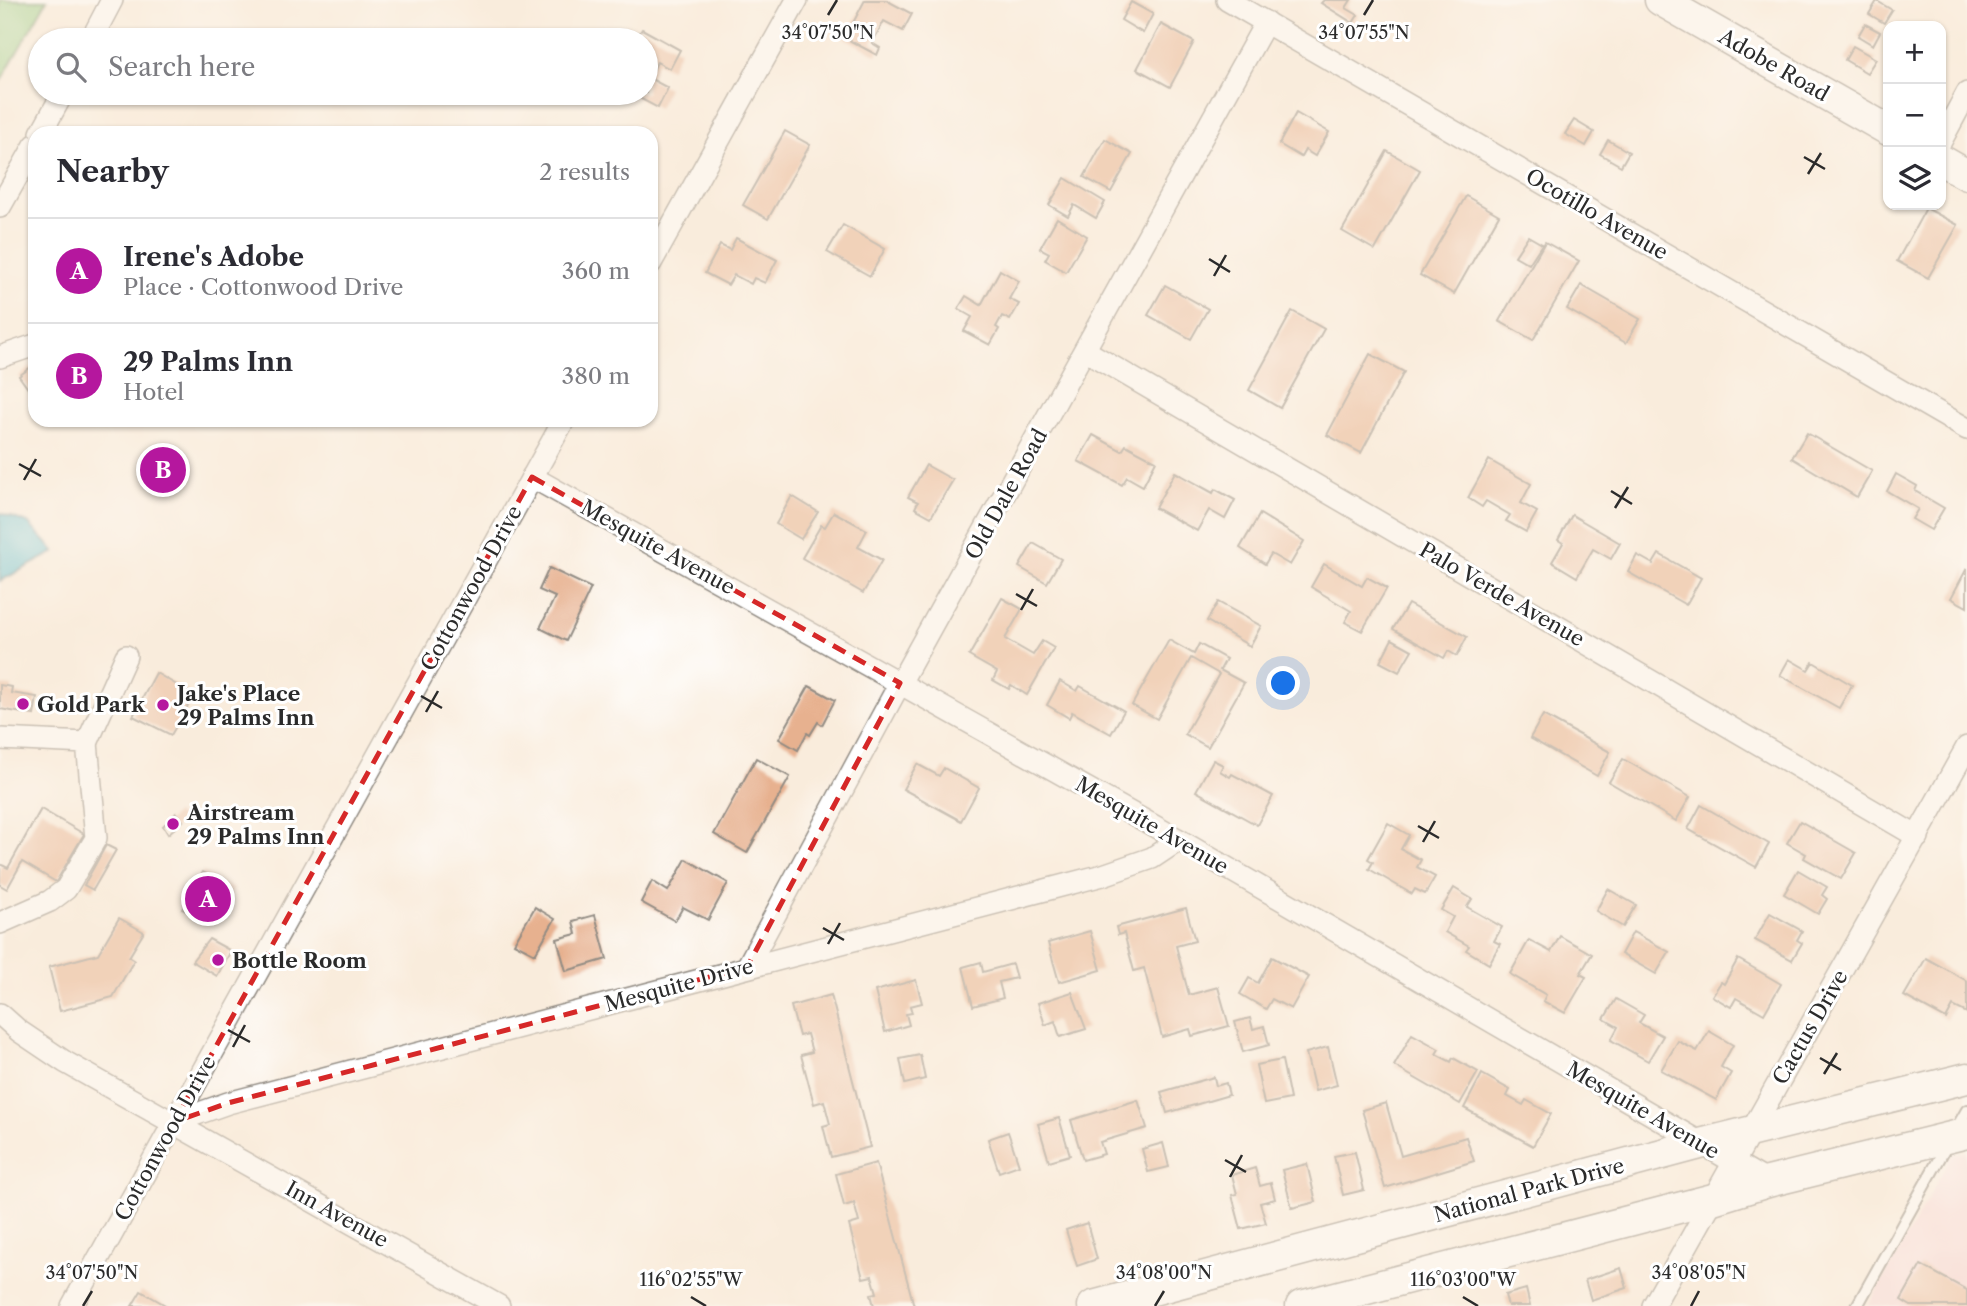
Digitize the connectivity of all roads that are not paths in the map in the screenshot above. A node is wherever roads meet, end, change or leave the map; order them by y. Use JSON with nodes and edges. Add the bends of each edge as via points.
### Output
{"nodes":[{"id":1,"x":112,"y":0,"type":"edge"},
{"id":2,"x":797,"y":0,"type":"edge"},
{"id":3,"x":1227,"y":0,"type":"edge"},
{"id":4,"x":1660,"y":0,"type":"edge"},
{"id":5,"x":1266,"y":22,"type":"junction"},
{"id":6,"x":97,"y":28,"type":"edge"},
{"id":7,"x":1967,"y":93,"type":"edge"},
{"id":8,"x":56,"y":105,"type":"edge"},
{"id":9,"x":45,"y":126,"type":"edge"},
{"id":10,"x":1883,"y":127,"type":"edge"},
{"id":11,"x":1946,"y":132,"type":"edge"},
{"id":12,"x":28,"y":158,"type":"edge"},
{"id":13,"x":1946,"y":163,"type":"edge"},
{"id":14,"x":1967,"y":175,"type":"edge"},
{"id":15,"x":0,"y":208,"type":"edge"},
{"id":16,"x":658,"y":250,"type":"edge"},
{"id":17,"x":28,"y":347,"type":"edge"},
{"id":18,"x":1086,"y":351,"type":"junction"},
{"id":19,"x":0,"y":357,"type":"edge"},
{"id":20,"x":560,"y":427,"type":"edge"},
{"id":21,"x":1967,"y":429,"type":"edge"},
{"id":22,"x":532,"y":477,"type":"junction"},
{"id":23,"x":126,"y":656,"type":"dead end"},
{"id":24,"x":900,"y":683,"type":"junction"},
{"id":25,"x":0,"y":739,"type":"edge"},
{"id":26,"x":87,"y":743,"type":"junction"},
{"id":27,"x":1967,"y":747,"type":"edge"},
{"id":28,"x":1918,"y":837,"type":"junction"},
{"id":29,"x":1179,"y":839,"type":"junction"},
{"id":30,"x":0,"y":923,"type":"edge"},
{"id":31,"x":747,"y":967,"type":"junction"},
{"id":32,"x":0,"y":1014,"type":"edge"},
{"id":33,"x":1967,"y":1077,"type":"edge"},
{"id":34,"x":1967,"y":1110,"type":"edge"},
{"id":35,"x":174,"y":1122,"type":"junction"},
{"id":36,"x":1750,"y":1132,"type":"junction"},
{"id":37,"x":1960,"y":1135,"type":"edge"},
{"id":38,"x":1700,"y":1144,"type":"junction"},
{"id":39,"x":1734,"y":1162,"type":"junction"},
{"id":40,"x":1768,"y":1182,"type":"junction"},
{"id":41,"x":1713,"y":1199,"type":"junction"},
{"id":42,"x":72,"y":1306,"type":"edge"},
{"id":43,"x":499,"y":1306,"type":"edge"},
{"id":44,"x":1093,"y":1306,"type":"edge"},
{"id":45,"x":1301,"y":1306,"type":"edge"},
{"id":46,"x":1653,"y":1306,"type":"edge"},
{"id":47,"x":1857,"y":1306,"type":"edge"}],
"edges":[{"from":1,"to":6,"type":"street"},
{"from":2,"to":16,"type":"street"},
{"from":3,"to":5,"type":"street","name":"Ocotillo Avenue"},
{"from":4,"to":10,"type":"street","name":"Adobe Road"},
{"from":5,"to":18,"type":"street","name":"Old Dale Road"},
{"from":5,"to":21,"type":"street","name":"Ocotillo Avenue"},
{"from":7,"to":11,"type":"street"},
{"from":8,"to":9,"type":"street"},
{"from":12,"to":15,"type":"street"},
{"from":13,"to":14,"type":"street"},
{"from":17,"to":19,"type":"street"},
{"from":18,"to":24,"type":"street","name":"Old Dale Road"},
{"from":18,"to":28,"type":"street","name":"Palo Verde Avenue"},
{"from":20,"to":22,"type":"street","name":"Cottonwood Drive"},
{"from":22,"to":24,"type":"street","name":"Mesquite Avenue"},
{"from":22,"to":35,"type":"street","name":"Cottonwood Drive"},
{"from":23,"to":26,"type":"street"},
{"from":24,"to":29,"type":"street","name":"Mesquite Avenue"},
{"from":24,"to":31,"type":"street","name":"Old Dale Road"},
{"from":25,"to":26,"type":"street"},
{"from":26,"to":30,"type":"street","via":[[96,838],[66,888],[50,901]]},
{"from":27,"to":28,"type":"street","name":"Cactus Drive"},
{"from":28,"to":36,"type":"street","name":"Cactus Drive"},
{"from":29,"to":31,"type":"street","name":"Mesquite Drive","via":[[1152,858],[1103,875]]},
{"from":29,"to":38,"type":"street","name":"Mesquite Avenue"},
{"from":31,"to":35,"type":"street","name":"Mesquite Drive","via":[[228,1102]]},
{"from":32,"to":35,"type":"street","name":"Inn Avenue","via":[[65,1062]]},
{"from":33,"to":36,"type":"street","name":"National Park Drive"},
{"from":34,"to":37,"type":"lane"},
{"from":35,"to":42,"type":"street","name":"Cottonwood Drive"},
{"from":35,"to":43,"type":"street","name":"Inn Avenue"},
{"from":36,"to":38,"type":"street","name":"National Park Drive"},
{"from":36,"to":39,"type":"street","name":"Cactus Drive"},
{"from":37,"to":40,"type":"street"},
{"from":37,"to":47,"type":"lane"},
{"from":38,"to":39,"type":"street","name":"Mesquite Avenue"},
{"from":38,"to":44,"type":"street","name":"National Park Drive"},
{"from":39,"to":40,"type":"street","name":"Mesquite Avenue"},
{"from":39,"to":41,"type":"street","name":"Cactus Drive"},
{"from":40,"to":41,"type":"street"},
{"from":41,"to":45,"type":"street"},
{"from":41,"to":46,"type":"street","name":"Cactus Drive"}]}
